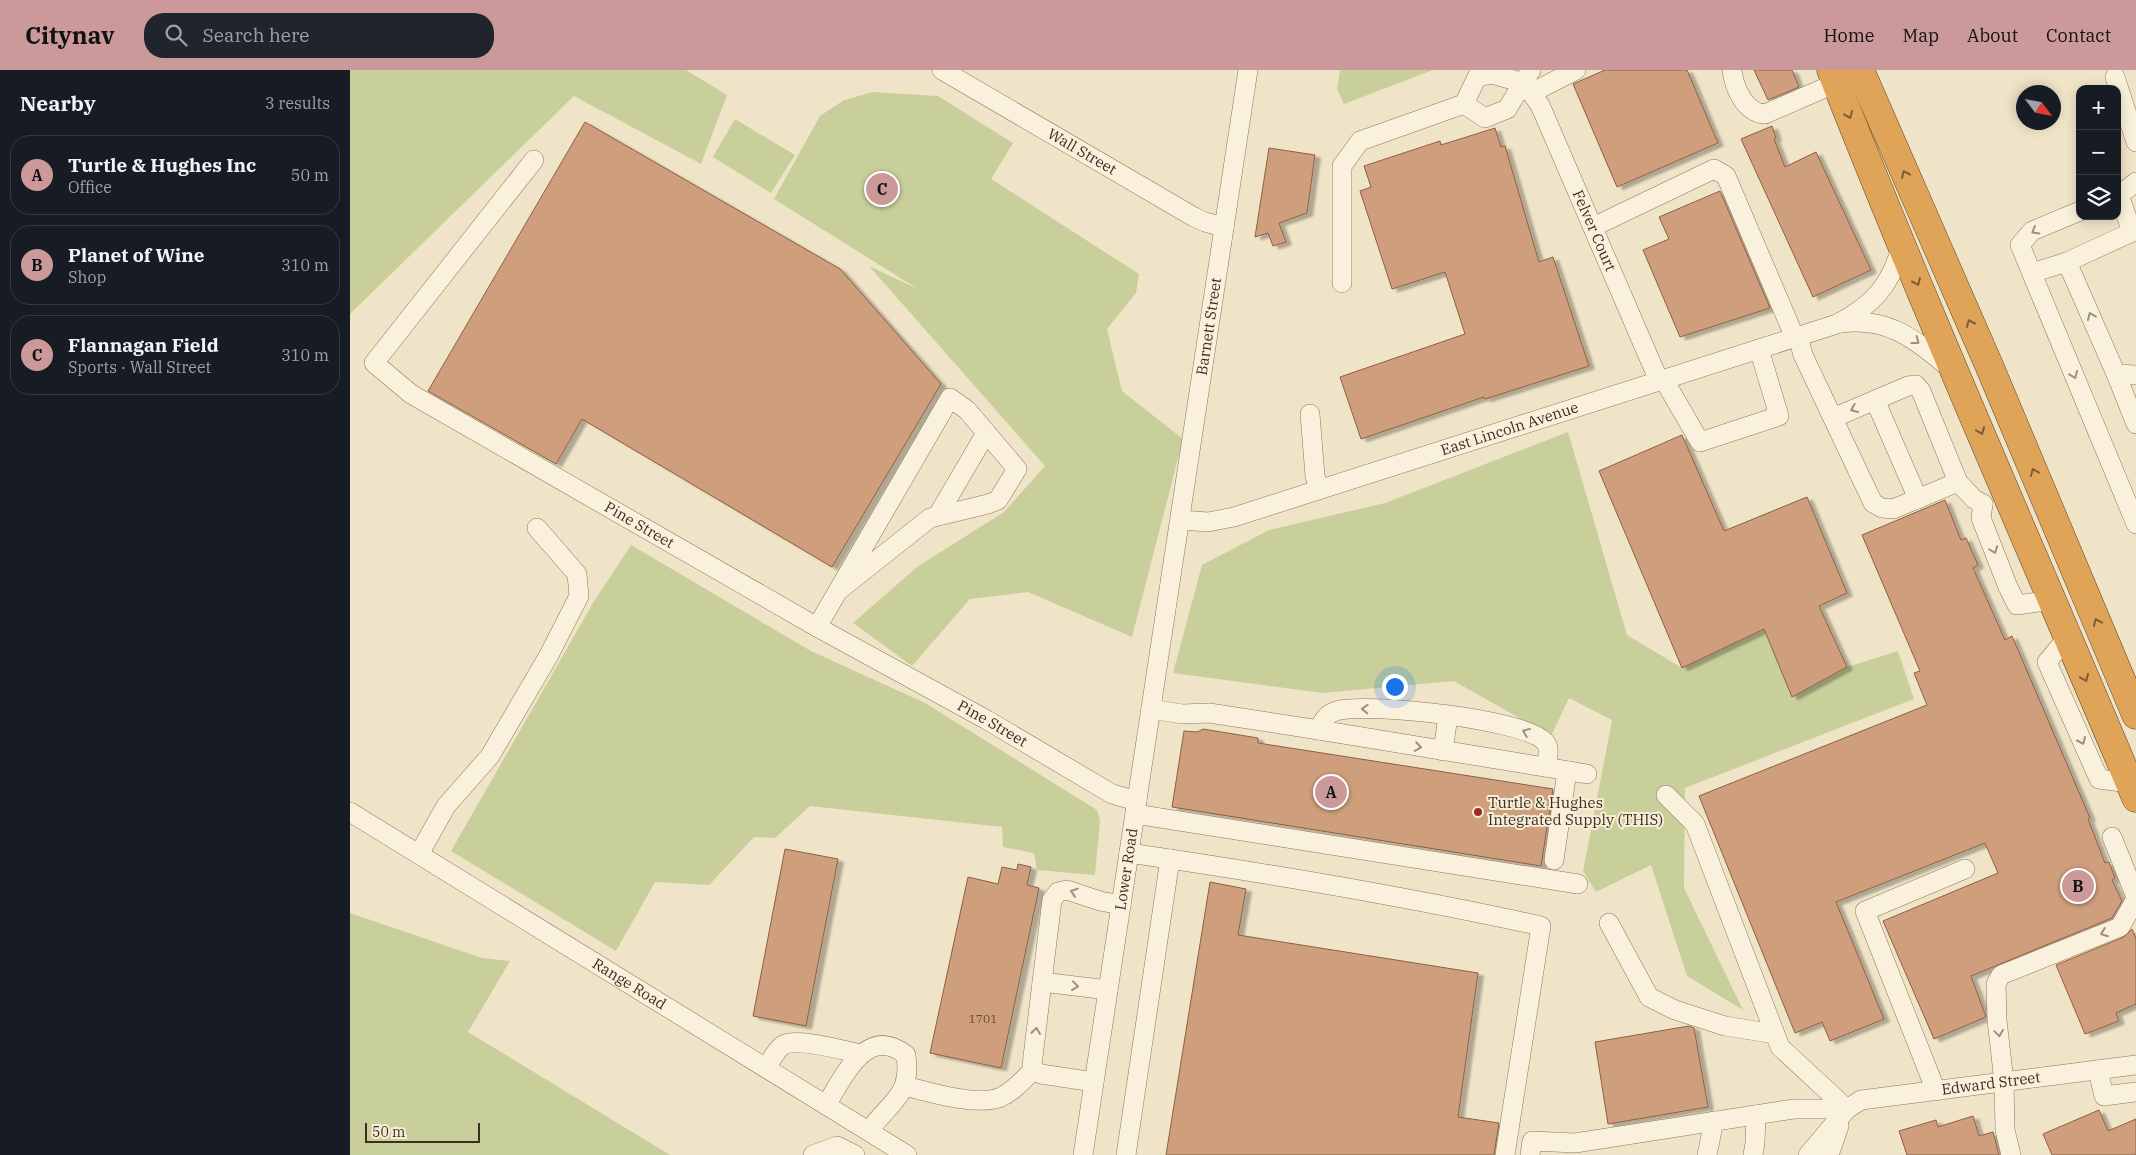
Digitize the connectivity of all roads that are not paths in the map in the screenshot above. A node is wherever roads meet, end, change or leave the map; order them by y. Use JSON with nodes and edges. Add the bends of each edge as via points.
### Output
{"nodes":[{"id":1,"x":942,"y":70,"type":"edge"},
{"id":2,"x":1248,"y":70,"type":"edge"},
{"id":3,"x":1576,"y":70,"type":"edge"},
{"id":4,"x":1732,"y":70,"type":"edge"},
{"id":5,"x":1743,"y":70,"type":"edge"},
{"id":6,"x":1860,"y":70,"type":"edge"},
{"id":7,"x":1834,"y":77,"type":"edge"},
{"id":8,"x":2115,"y":77,"type":"dead end"},
{"id":9,"x":1529,"y":82,"type":"edge"},
{"id":10,"x":1804,"y":97,"type":"junction"},
{"id":11,"x":1464,"y":104,"type":"junction"},
{"id":12,"x":2136,"y":142,"type":"edge"},
{"id":13,"x":534,"y":160,"type":"dead end"},
{"id":14,"x":2136,"y":182,"type":"edge"},
{"id":15,"x":2121,"y":193,"type":"edge"},
{"id":16,"x":2121,"y":203,"type":"edge"},
{"id":17,"x":2076,"y":213,"type":"edge"},
{"id":18,"x":1224,"y":227,"type":"junction"},
{"id":19,"x":1593,"y":227,"type":"junction"},
{"id":20,"x":1901,"y":248,"type":"junction"},
{"id":21,"x":2067,"y":262,"type":"junction"},
{"id":22,"x":2032,"y":273,"type":"junction"},
{"id":23,"x":1342,"y":283,"type":"dead end"},
{"id":24,"x":1837,"y":324,"type":"junction"},
{"id":25,"x":1796,"y":337,"type":"junction"},
{"id":26,"x":1759,"y":349,"type":"junction"},
{"id":27,"x":1957,"y":374,"type":"junction"},
{"id":28,"x":2116,"y":374,"type":"junction"},
{"id":29,"x":2136,"y":374,"type":"edge"},
{"id":30,"x":1661,"y":381,"type":"junction"},
{"id":31,"x":1875,"y":400,"type":"junction"},
{"id":32,"x":1310,"y":414,"type":"dead end"},
{"id":33,"x":1833,"y":418,"type":"junction"},
{"id":34,"x":2136,"y":424,"type":"edge"},
{"id":35,"x":986,"y":433,"type":"junction"},
{"id":36,"x":1958,"y":482,"type":"junction"},
{"id":37,"x":1319,"y":489,"type":"junction"},
{"id":38,"x":2006,"y":491,"type":"junction"},
{"id":39,"x":1918,"y":499,"type":"junction"},
{"id":40,"x":1983,"y":504,"type":"junction"},
{"id":41,"x":938,"y":515,"type":"junction"},
{"id":42,"x":1180,"y":520,"type":"junction"},
{"id":43,"x":2136,"y":524,"type":"edge"},
{"id":44,"x":537,"y":528,"type":"dead end"},
{"id":45,"x":1170,"y":584,"type":"joint"},
{"id":46,"x":838,"y":591,"type":"junction"},
{"id":47,"x":2053,"y":600,"type":"junction"},
{"id":48,"x":817,"y":626,"type":"junction"},
{"id":49,"x":1151,"y":709,"type":"junction"},
{"id":50,"x":2136,"y":715,"type":"edge"},
{"id":51,"x":1448,"y":716,"type":"junction"},
{"id":52,"x":1319,"y":730,"type":"junction"},
{"id":53,"x":1443,"y":751,"type":"junction"},
{"id":54,"x":1546,"y":767,"type":"junction"},
{"id":55,"x":1567,"y":771,"type":"junction"},
{"id":56,"x":1587,"y":774,"type":"dead end"},
{"id":57,"x":2133,"y":791,"type":"edge"},
{"id":58,"x":1666,"y":796,"type":"dead end"},
{"id":59,"x":1136,"y":808,"type":"junction"},
{"id":60,"x":350,"y":812,"type":"edge"},
{"id":61,"x":2112,"y":837,"type":"dead end"},
{"id":62,"x":1129,"y":853,"type":"junction"},
{"id":63,"x":419,"y":854,"type":"junction"},
{"id":64,"x":1170,"y":859,"type":"junction"},
{"id":65,"x":1554,"y":860,"type":"dead end"},
{"id":66,"x":1965,"y":869,"type":"dead end"},
{"id":67,"x":1578,"y":884,"type":"dead end"},
{"id":68,"x":2136,"y":898,"type":"edge"},
{"id":69,"x":1121,"y":905,"type":"junction"},
{"id":70,"x":1609,"y":923,"type":"dead end"},
{"id":71,"x":1042,"y":982,"type":"junction"},
{"id":72,"x":1108,"y":990,"type":"junction"},
{"id":73,"x":1775,"y":1034,"type":"junction"},
{"id":74,"x":862,"y":1054,"type":"junction"},
{"id":75,"x":2136,"y":1065,"type":"edge"},
{"id":76,"x":767,"y":1068,"type":"junction"},
{"id":77,"x":1034,"y":1069,"type":"junction"},
{"id":78,"x":2098,"y":1070,"type":"junction"},
{"id":79,"x":1094,"y":1082,"type":"junction"},
{"id":80,"x":2004,"y":1082,"type":"junction"},
{"id":81,"x":905,"y":1086,"type":"junction"},
{"id":82,"x":1936,"y":1090,"type":"junction"},
{"id":83,"x":2136,"y":1092,"type":"edge"},
{"id":84,"x":826,"y":1105,"type":"junction"},
{"id":85,"x":1846,"y":1109,"type":"junction"},
{"id":86,"x":1756,"y":1115,"type":"junction"},
{"id":87,"x":1714,"y":1122,"type":"junction"},
{"id":88,"x":869,"y":1131,"type":"junction"},
{"id":89,"x":813,"y":1155,"type":"edge"},
{"id":90,"x":855,"y":1155,"type":"edge"},
{"id":91,"x":907,"y":1155,"type":"edge"},
{"id":92,"x":1083,"y":1155,"type":"edge"},
{"id":93,"x":1126,"y":1155,"type":"edge"},
{"id":94,"x":1505,"y":1155,"type":"edge"},
{"id":95,"x":1530,"y":1155,"type":"edge"},
{"id":96,"x":1708,"y":1155,"type":"edge"},
{"id":97,"x":1753,"y":1155,"type":"edge"},
{"id":98,"x":1808,"y":1155,"type":"edge"},
{"id":99,"x":1829,"y":1155,"type":"edge"},
{"id":100,"x":2011,"y":1155,"type":"edge"}],
"edges":[{"from":1,"to":18,"type":"street","name":"Wall Street","via":[[1194,217]]},
{"from":2,"to":18,"type":"street","name":"Barnett Street"},
{"from":3,"to":9,"type":"street"},
{"from":4,"to":10,"type":"street","via":[[1732,77],[1746,105],[1754,112],[1765,114]]},
{"from":5,"to":10,"type":"street","via":[[1755,98],[1763,105],[1769,107],[1791,95]]},
{"from":50,"to":6,"type":"highway","one_way":true},
{"from":7,"to":10,"type":"street"},
{"from":7,"to":20,"type":"highway","one_way":true},
{"from":8,"to":12,"type":"street"},
{"from":9,"to":11,"type":"street","via":[[1492,74],[1478,77]]},
{"from":9,"to":11,"type":"street","via":[[1506,109],[1485,118]]},
{"from":9,"to":19,"type":"street","name":"Felver Court"},
{"from":11,"to":23,"type":"street","via":[[1360,141],[1342,166]]},
{"from":13,"to":48,"type":"street","name":"Pine Street","via":[[374,363],[411,394]]},
{"from":14,"to":15,"type":"street"},
{"from":16,"to":21,"type":"street","via":[[2132,232]]},
{"from":17,"to":22,"type":"street","one_way":true,"via":[[2032,231],[2020,245]]},
{"from":18,"to":42,"type":"street","name":"Barnett Street"},
{"from":19,"to":25,"type":"street","via":[[1714,170],[1726,176]]},
{"from":19,"to":30,"type":"street","name":"Felver Court"},
{"from":20,"to":24,"type":"street","name":"East Lincoln Avenue","via":[[1895,270],[1878,294]]},
{"from":20,"to":27,"type":"highway","one_way":true},
{"from":21,"to":22,"type":"street"},
{"from":28,"to":21,"type":"street","one_way":true},
{"from":22,"to":43,"type":"street","one_way":true},
{"from":24,"to":25,"type":"street","name":"East Lincoln Avenue"},
{"from":24,"to":27,"type":"street","name":"East Lincoln Avenue","one_way":true,"via":[[1854,321],[1875,323],[1905,333]]},
{"from":25,"to":26,"type":"street","name":"East Lincoln Avenue"},
{"from":25,"to":33,"type":"street"},
{"from":26,"to":30,"type":"street","name":"East Lincoln Avenue"},
{"from":26,"to":30,"type":"street","name":"Felver Court","via":[[1779,416],[1700,442]]},
{"from":27,"to":38,"type":"highway","one_way":true},
{"from":28,"to":29,"type":"street"},
{"from":28,"to":34,"type":"street"},
{"from":30,"to":37,"type":"street","name":"East Lincoln Avenue"},
{"from":31,"to":33,"type":"street","one_way":true},
{"from":31,"to":36,"type":"street","via":[[1916,385]]},
{"from":31,"to":39,"type":"street"},
{"from":32,"to":37,"type":"street"},
{"from":33,"to":39,"type":"street","via":[[1873,503],[1893,509]]},
{"from":35,"to":41,"type":"street"},
{"from":35,"to":41,"type":"street","via":[[1016,469],[1009,482],[992,503]]},
{"from":35,"to":46,"type":"street","via":[[967,410],[950,398]]},
{"from":36,"to":39,"type":"street"},
{"from":36,"to":40,"type":"street"},
{"from":37,"to":42,"type":"street","name":"East Lincoln Avenue","via":[[1221,520]]},
{"from":38,"to":40,"type":"street"},
{"from":38,"to":47,"type":"highway"},
{"from":40,"to":47,"type":"street","one_way":true,"via":[[1981,518],[2017,605]]},
{"from":41,"to":46,"type":"street","via":[[924,522]]},
{"from":42,"to":45,"type":"street","name":"Barnett Street"},
{"from":44,"to":63,"type":"street","via":[[577,574],[578,596],[549,655],[490,756],[446,806]]},
{"from":45,"to":49,"type":"street","name":"Lower Road"},
{"from":46,"to":48,"type":"street"},
{"from":47,"to":57,"type":"highway","one_way":true},
{"from":48,"to":59,"type":"street","name":"Pine Street","via":[[987,720]]},
{"from":49,"to":52,"type":"street","via":[[1182,714],[1209,713]]},
{"from":49,"to":59,"type":"street","name":"Lower Road"},
{"from":51,"to":52,"type":"street","one_way":true,"via":[[1353,708],[1334,712],[1322,721]]},
{"from":51,"to":53,"type":"street"},
{"from":54,"to":51,"type":"street","one_way":true,"via":[[1548,747],[1543,740],[1504,724]]},
{"from":52,"to":53,"type":"street","one_way":true},
{"from":53,"to":54,"type":"street"},
{"from":54,"to":55,"type":"street"},
{"from":55,"to":56,"type":"street"},
{"from":55,"to":65,"type":"street"},
{"from":58,"to":73,"type":"street","via":[[1695,824]]},
{"from":59,"to":62,"type":"street","name":"Lower Road"},
{"from":59,"to":67,"type":"street","name":"Pine Street"},
{"from":60,"to":63,"type":"street","name":"Range Road"},
{"from":61,"to":68,"type":"street"},
{"from":62,"to":64,"type":"street"},
{"from":62,"to":69,"type":"street","name":"Lower Road"},
{"from":63,"to":76,"type":"street","name":"Range Road"},
{"from":64,"to":93,"type":"street"},
{"from":64,"to":94,"type":"street","via":[[1324,883],[1541,926]]},
{"from":66,"to":82,"type":"street","via":[[1865,911]]},
{"from":68,"to":80,"type":"street","one_way":true,"via":[[2120,927],[2001,975],[1996,984],[1997,1020]]},
{"from":69,"to":71,"type":"street","one_way":true,"via":[[1067,890],[1058,892],[1052,900]]},
{"from":69,"to":72,"type":"street","name":"Lower Road"},
{"from":70,"to":73,"type":"street","via":[[1649,997],[1676,1010],[1725,1026]]},
{"from":71,"to":72,"type":"street","one_way":true},
{"from":77,"to":71,"type":"street","one_way":true},
{"from":72,"to":79,"type":"street","name":"Lower Road"},
{"from":73,"to":85,"type":"street","via":[[1780,1047]]},
{"from":74,"to":76,"type":"street","via":[[796,1042],[783,1045]]},
{"from":74,"to":81,"type":"street","via":[[869,1048],[884,1044],[898,1048],[906,1055]]},
{"from":74,"to":84,"type":"street","via":[[853,1062]]},
{"from":75,"to":78,"type":"street","name":"Edward Street"},
{"from":76,"to":84,"type":"street","name":"Range Road"},
{"from":77,"to":79,"type":"street","via":[[1041,1074]]},
{"from":77,"to":81,"type":"street","via":[[1000,1097],[966,1100]]},
{"from":78,"to":80,"type":"street","name":"Edward Street"},
{"from":78,"to":83,"type":"street","via":[[2104,1096]]},
{"from":79,"to":92,"type":"street","name":"Lower Road"},
{"from":80,"to":82,"type":"street","name":"Edward Street"},
{"from":80,"to":100,"type":"street","via":[[2005,1130]]},
{"from":81,"to":88,"type":"street"},
{"from":82,"to":85,"type":"street","name":"Edward Street","via":[[1861,1100]]},
{"from":84,"to":88,"type":"street","name":"Range Road"},
{"from":85,"to":86,"type":"street","via":[[1794,1109]]},
{"from":85,"to":98,"type":"street"},
{"from":85,"to":99,"type":"street"},
{"from":86,"to":87,"type":"street"},
{"from":86,"to":97,"type":"street"},
{"from":87,"to":95,"type":"street","via":[[1575,1143],[1532,1141]]},
{"from":87,"to":96,"type":"street"},
{"from":88,"to":91,"type":"street","name":"Range Road"},
{"from":89,"to":90,"type":"street","via":[[837,1146]]}]}
